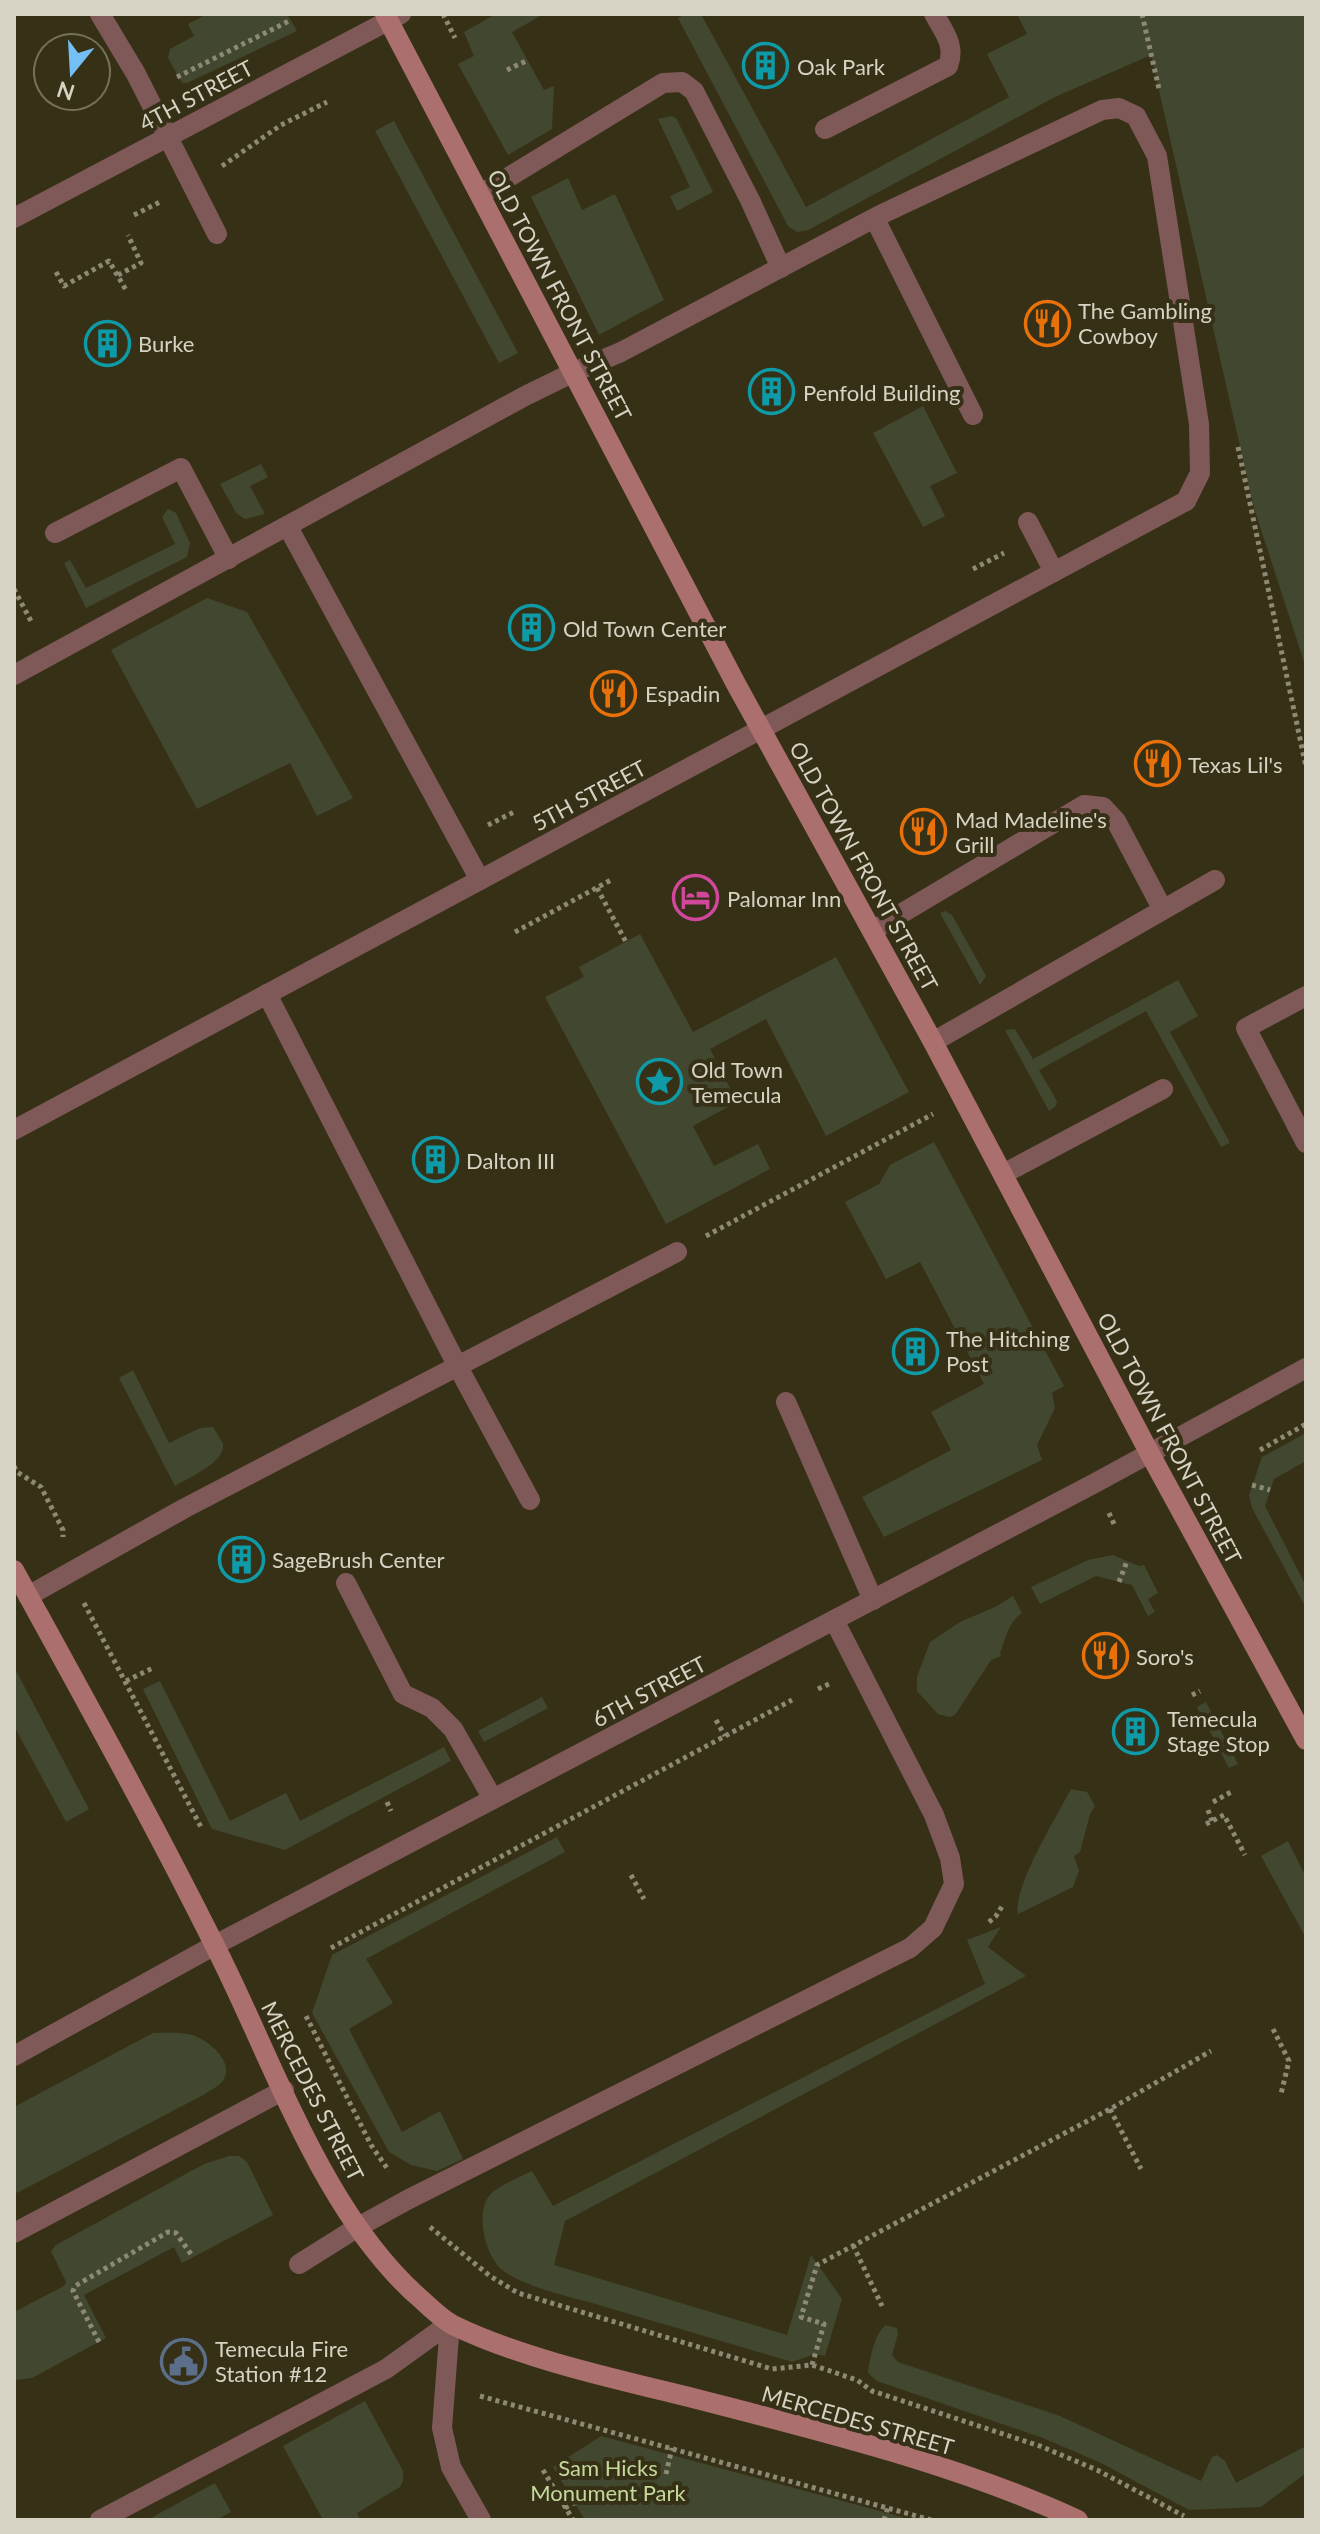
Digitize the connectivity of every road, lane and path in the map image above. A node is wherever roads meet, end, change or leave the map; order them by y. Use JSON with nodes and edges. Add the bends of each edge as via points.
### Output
{"nodes":[{"id":1,"x":100,"y":14,"type":"edge"},
{"id":2,"x":443,"y":14,"type":"edge"},
{"id":3,"x":934,"y":14,"type":"edge"},
{"id":4,"x":392,"y":16,"type":"edge"},
{"id":5,"x":291,"y":20,"type":"dead end"},
{"id":6,"x":455,"y":38,"type":"dead end"},
{"id":7,"x":528,"y":60,"type":"dead end"},
{"id":8,"x":507,"y":70,"type":"dead end"},
{"id":9,"x":144,"y":91,"type":"junction"},
{"id":10,"x":327,"y":102,"type":"dead end"},
{"id":11,"x":825,"y":129,"type":"dead end"},
{"id":12,"x":168,"y":137,"type":"junction"},
{"id":13,"x":193,"y":186,"type":"junction"},
{"id":14,"x":481,"y":194,"type":"junction"},
{"id":15,"x":14,"y":218,"type":"edge"},
{"id":16,"x":875,"y":219,"type":"junction"},
{"id":17,"x":217,"y":234,"type":"dead end"},
{"id":18,"x":128,"y":235,"type":"dead end"},
{"id":19,"x":781,"y":268,"type":"junction"},
{"id":20,"x":56,"y":272,"type":"dead end"},
{"id":21,"x":118,"y":275,"type":"junction"},
{"id":22,"x":126,"y":290,"type":"dead end"},
{"id":23,"x":574,"y":372,"type":"junction"},
{"id":24,"x":973,"y":415,"type":"dead end"},
{"id":25,"x":1237,"y":439,"type":"dead end"},
{"id":26,"x":1028,"y":522,"type":"dead end"},
{"id":27,"x":288,"y":527,"type":"junction"},
{"id":28,"x":55,"y":533,"type":"dead end"},
{"id":29,"x":229,"y":559,"type":"junction"},
{"id":30,"x":1054,"y":572,"type":"junction"},
{"id":31,"x":14,"y":675,"type":"edge"},
{"id":32,"x":761,"y":729,"type":"junction"},
{"id":33,"x":1306,"y":767,"type":"edge"},
{"id":34,"x":480,"y":880,"type":"junction"},
{"id":35,"x":611,"y":880,"type":"dead end"},
{"id":36,"x":1215,"y":880,"type":"dead end"},
{"id":37,"x":597,"y":888,"type":"junction"},
{"id":38,"x":1163,"y":910,"type":"junction"},
{"id":39,"x":872,"y":931,"type":"junction"},
{"id":40,"x":515,"y":932,"type":"dead end"},
{"id":41,"x":626,"y":942,"type":"dead end"},
{"id":42,"x":267,"y":994,"type":"junction"},
{"id":43,"x":1306,"y":996,"type":"edge"},
{"id":44,"x":933,"y":1042,"type":"junction"},
{"id":45,"x":1163,"y":1089,"type":"dead end"},
{"id":46,"x":961,"y":1097,"type":"junction"},
{"id":47,"x":14,"y":1130,"type":"edge"},
{"id":48,"x":1306,"y":1143,"type":"edge"},
{"id":49,"x":1003,"y":1174,"type":"junction"},
{"id":50,"x":677,"y":1252,"type":"joint"},
{"id":51,"x":458,"y":1367,"type":"junction"},
{"id":52,"x":1306,"y":1368,"type":"edge"},
{"id":53,"x":786,"y":1402,"type":"dead end"},
{"id":54,"x":1306,"y":1424,"type":"edge"},
{"id":55,"x":1260,"y":1450,"type":"dead end"},
{"id":56,"x":1150,"y":1454,"type":"junction"},
{"id":57,"x":14,"y":1466,"type":"edge"},
{"id":58,"x":1252,"y":1485,"type":"dead end"},
{"id":59,"x":1270,"y":1490,"type":"dead end"},
{"id":60,"x":530,"y":1500,"type":"dead end"},
{"id":61,"x":1127,"y":1561,"type":"dead end"},
{"id":62,"x":14,"y":1570,"type":"edge"},
{"id":63,"x":68,"y":1572,"type":"junction"},
{"id":64,"x":1119,"y":1582,"type":"dead end"},
{"id":65,"x":346,"y":1583,"type":"dead end"},
{"id":66,"x":28,"y":1596,"type":"junction"},
{"id":67,"x":873,"y":1600,"type":"junction"},
{"id":68,"x":834,"y":1620,"type":"junction"},
{"id":69,"x":153,"y":1668,"type":"dead end"},
{"id":70,"x":126,"y":1681,"type":"junction"},
{"id":71,"x":1200,"y":1691,"type":"dead end"},
{"id":72,"x":1192,"y":1695,"type":"dead end"},
{"id":73,"x":792,"y":1700,"type":"dead end"},
{"id":74,"x":715,"y":1719,"type":"dead end"},
{"id":75,"x":725,"y":1736,"type":"junction"},
{"id":76,"x":1306,"y":1740,"type":"edge"},
{"id":77,"x":1231,"y":1792,"type":"dead end"},
{"id":78,"x":493,"y":1799,"type":"junction"},
{"id":79,"x":387,"y":1802,"type":"dead end"},
{"id":80,"x":1213,"y":1802,"type":"dead end"},
{"id":81,"x":595,"y":1807,"type":"junction"},
{"id":82,"x":1208,"y":1810,"type":"dead end"},
{"id":83,"x":391,"y":1811,"type":"dead end"},
{"id":84,"x":599,"y":1814,"type":"dead end"},
{"id":85,"x":202,"y":1829,"type":"dead end"},
{"id":86,"x":1245,"y":1855,"type":"dead end"},
{"id":87,"x":631,"y":1875,"type":"dead end"},
{"id":88,"x":644,"y":1899,"type":"dead end"},
{"id":89,"x":1003,"y":1905,"type":"dead end"},
{"id":90,"x":989,"y":1922,"type":"dead end"},
{"id":91,"x":215,"y":1945,"type":"junction"},
{"id":92,"x":331,"y":1948,"type":"dead end"},
{"id":93,"x":306,"y":2016,"type":"dead end"},
{"id":94,"x":1273,"y":2029,"type":"dead end"},
{"id":95,"x":1211,"y":2051,"type":"dead end"},
{"id":96,"x":14,"y":2056,"type":"edge"},
{"id":97,"x":284,"y":2090,"type":"junction"},
{"id":98,"x":1281,"y":2094,"type":"dead end"},
{"id":99,"x":1110,"y":2109,"type":"junction"},
{"id":100,"x":1141,"y":2169,"type":"dead end"},
{"id":101,"x":409,"y":2199,"type":"junction"},
{"id":102,"x":358,"y":2227,"type":"junction"},
{"id":103,"x":14,"y":2233,"type":"edge"},
{"id":104,"x":853,"y":2245,"type":"junction"},
{"id":105,"x":193,"y":2257,"type":"dead end"},
{"id":106,"x":299,"y":2264,"type":"dead end"},
{"id":107,"x":882,"y":2306,"type":"dead end"},
{"id":108,"x":450,"y":2323,"type":"junction"},
{"id":109,"x":99,"y":2342,"type":"dead end"},
{"id":110,"x":812,"y":2365,"type":"junction"},
{"id":111,"x":444,"y":2387,"type":"junction"},
{"id":112,"x":672,"y":2448,"type":"junction"},
{"id":113,"x":543,"y":2470,"type":"dead end"},
{"id":114,"x":666,"y":2474,"type":"dead end"},
{"id":115,"x":629,"y":2502,"type":"dead end"},
{"id":116,"x":888,"y":2507,"type":"junction"},
{"id":117,"x":565,"y":2508,"type":"junction"},
{"id":118,"x":1184,"y":2516,"type":"dead end"},
{"id":119,"x":100,"y":2520,"type":"edge"},
{"id":120,"x":481,"y":2520,"type":"edge"},
{"id":121,"x":573,"y":2520,"type":"edge"},
{"id":122,"x":884,"y":2520,"type":"edge"},
{"id":123,"x":931,"y":2520,"type":"edge"},
{"id":124,"x":1078,"y":2520,"type":"edge"}],
"edges":[{"from":1,"to":9,"type":"street"},
{"from":2,"to":6,"type":"path"},
{"from":3,"to":11,"type":"street","via":[[951,45],[948,66]]},
{"from":4,"to":12,"type":"street","name":"4TH STREET"},
{"from":4,"to":14,"type":"main road","name":"OLD TOWN FRONT STREET"},
{"from":5,"to":9,"type":"path"},
{"from":7,"to":8,"type":"path"},
{"from":9,"to":12,"type":"street"},
{"from":10,"to":13,"type":"path","via":[[281,125]]},
{"from":12,"to":13,"type":"street"},
{"from":12,"to":15,"type":"street","name":"4TH STREET"},
{"from":13,"to":17,"type":"street"},
{"from":14,"to":19,"type":"street","via":[[663,83],[682,82],[694,91]]},
{"from":14,"to":23,"type":"main road","name":"OLD TOWN FRONT STREET"},
{"from":16,"to":19,"type":"street"},
{"from":16,"to":24,"type":"street"},
{"from":16,"to":30,"type":"street","name":"5TH STREET","via":[[1102,110],[1119,108],[1136,116],[1157,156],[1199,424],[1200,473],[1186,501]]},
{"from":18,"to":21,"type":"path","via":[[141,263]]},
{"from":19,"to":23,"type":"street"},
{"from":20,"to":21,"type":"path","via":[[64,286],[109,261]]},
{"from":21,"to":22,"type":"path"},
{"from":23,"to":27,"type":"street"},
{"from":23,"to":32,"type":"main road","name":"OLD TOWN FRONT STREET"},
{"from":25,"to":33,"type":"path"},
{"from":26,"to":30,"type":"street"},
{"from":27,"to":29,"type":"street"},
{"from":27,"to":34,"type":"street"},
{"from":28,"to":29,"type":"street","via":[[181,468]]},
{"from":29,"to":31,"type":"street"},
{"from":30,"to":32,"type":"street","name":"5TH STREET"},
{"from":32,"to":34,"type":"street","name":"5TH STREET"},
{"from":32,"to":39,"type":"main road","name":"OLD TOWN FRONT STREET"},
{"from":34,"to":42,"type":"street","name":"5TH STREET"},
{"from":35,"to":37,"type":"path"},
{"from":36,"to":38,"type":"street"},
{"from":37,"to":40,"type":"path"},
{"from":37,"to":41,"type":"path"},
{"from":38,"to":39,"type":"street","via":[[1116,821],[1103,807],[1084,805]]},
{"from":38,"to":44,"type":"street"},
{"from":39,"to":44,"type":"main road","name":"OLD TOWN FRONT STREET"},
{"from":42,"to":47,"type":"street","name":"5TH STREET"},
{"from":42,"to":51,"type":"street"},
{"from":43,"to":48,"type":"street","via":[[1246,1028]]},
{"from":44,"to":46,"type":"main road","name":"OLD TOWN FRONT STREET"},
{"from":45,"to":49,"type":"street"},
{"from":46,"to":49,"type":"main road","name":"OLD TOWN FRONT STREET"},
{"from":46,"to":50,"type":"path"},
{"from":49,"to":56,"type":"main road","name":"OLD TOWN FRONT STREET"},
{"from":50,"to":51,"type":"street"},
{"from":51,"to":60,"type":"street"},
{"from":51,"to":63,"type":"street"},
{"from":52,"to":56,"type":"street","name":"6TH STREET"},
{"from":53,"to":67,"type":"street"},
{"from":54,"to":55,"type":"path"},
{"from":56,"to":67,"type":"street","name":"6TH STREET"},
{"from":56,"to":76,"type":"main road","name":"OLD TOWN FRONT STREET"},
{"from":57,"to":63,"type":"path","via":[[41,1487],[63,1530]]},
{"from":58,"to":59,"type":"path"},
{"from":61,"to":64,"type":"path"},
{"from":62,"to":66,"type":"main road","name":"MERCEDES STREET"},
{"from":63,"to":66,"type":"street"},
{"from":63,"to":70,"type":"path"},
{"from":65,"to":78,"type":"street","via":[[403,1694],[432,1708],[453,1729]]},
{"from":66,"to":91,"type":"main road","name":"MERCEDES STREET"},
{"from":67,"to":68,"type":"street","name":"6TH STREET"},
{"from":68,"to":78,"type":"street","name":"6TH STREET"},
{"from":68,"to":101,"type":"street","via":[[934,1815],[950,1858],[954,1884],[933,1928],[910,1948]]},
{"from":69,"to":70,"type":"path"},
{"from":70,"to":85,"type":"path"},
{"from":71,"to":72,"type":"path"},
{"from":73,"to":75,"type":"path"},
{"from":74,"to":75,"type":"path"},
{"from":75,"to":81,"type":"path"},
{"from":77,"to":80,"type":"path"},
{"from":78,"to":91,"type":"street","name":"6TH STREET"},
{"from":79,"to":83,"type":"path"},
{"from":81,"to":84,"type":"path"},
{"from":81,"to":92,"type":"path"},
{"from":82,"to":86,"type":"path","via":[[1209,1823],[1224,1815]]},
{"from":87,"to":88,"type":"path"},
{"from":89,"to":90,"type":"path"},
{"from":91,"to":96,"type":"street","name":"6TH STREET"},
{"from":91,"to":97,"type":"main road","name":"MERCEDES STREET"},
{"from":93,"to":101,"type":"path","via":[[371,2145]]},
{"from":94,"to":98,"type":"path","via":[[1289,2061]]},
{"from":95,"to":99,"type":"path"},
{"from":97,"to":102,"type":"main road","name":"MERCEDES STREET","via":[[324,2173]]},
{"from":97,"to":103,"type":"street"},
{"from":99,"to":100,"type":"path"},
{"from":99,"to":104,"type":"path"},
{"from":101,"to":102,"type":"street"},
{"from":101,"to":110,"type":"path","via":[[431,2228],[518,2293],[772,2369]]},
{"from":102,"to":106,"type":"street"},
{"from":102,"to":108,"type":"main road","name":"MERCEDES STREET","via":[[399,2280]]},
{"from":104,"to":107,"type":"path"},
{"from":104,"to":110,"type":"path","via":[[817,2265],[801,2317],[824,2324]]},
{"from":105,"to":109,"type":"path","via":[[176,2233],[168,2232],[75,2286]]},
{"from":108,"to":111,"type":"street"},
{"from":108,"to":119,"type":"street","via":[[386,2369]]},
{"from":108,"to":124,"type":"main road","name":"MERCEDES STREET","via":[[524,2352],[821,2431],[1017,2492]]},
{"from":110,"to":118,"type":"path","via":[[857,2380],[872,2391],[1040,2446]]},
{"from":111,"to":112,"type":"path"},
{"from":111,"to":120,"type":"street","via":[[442,2428],[451,2467]]},
{"from":112,"to":114,"type":"path"},
{"from":112,"to":116,"type":"path"},
{"from":113,"to":117,"type":"path"},
{"from":115,"to":117,"type":"path","via":[[587,2498]]},
{"from":116,"to":122,"type":"path"},
{"from":116,"to":123,"type":"path"},
{"from":117,"to":121,"type":"path"}]}
